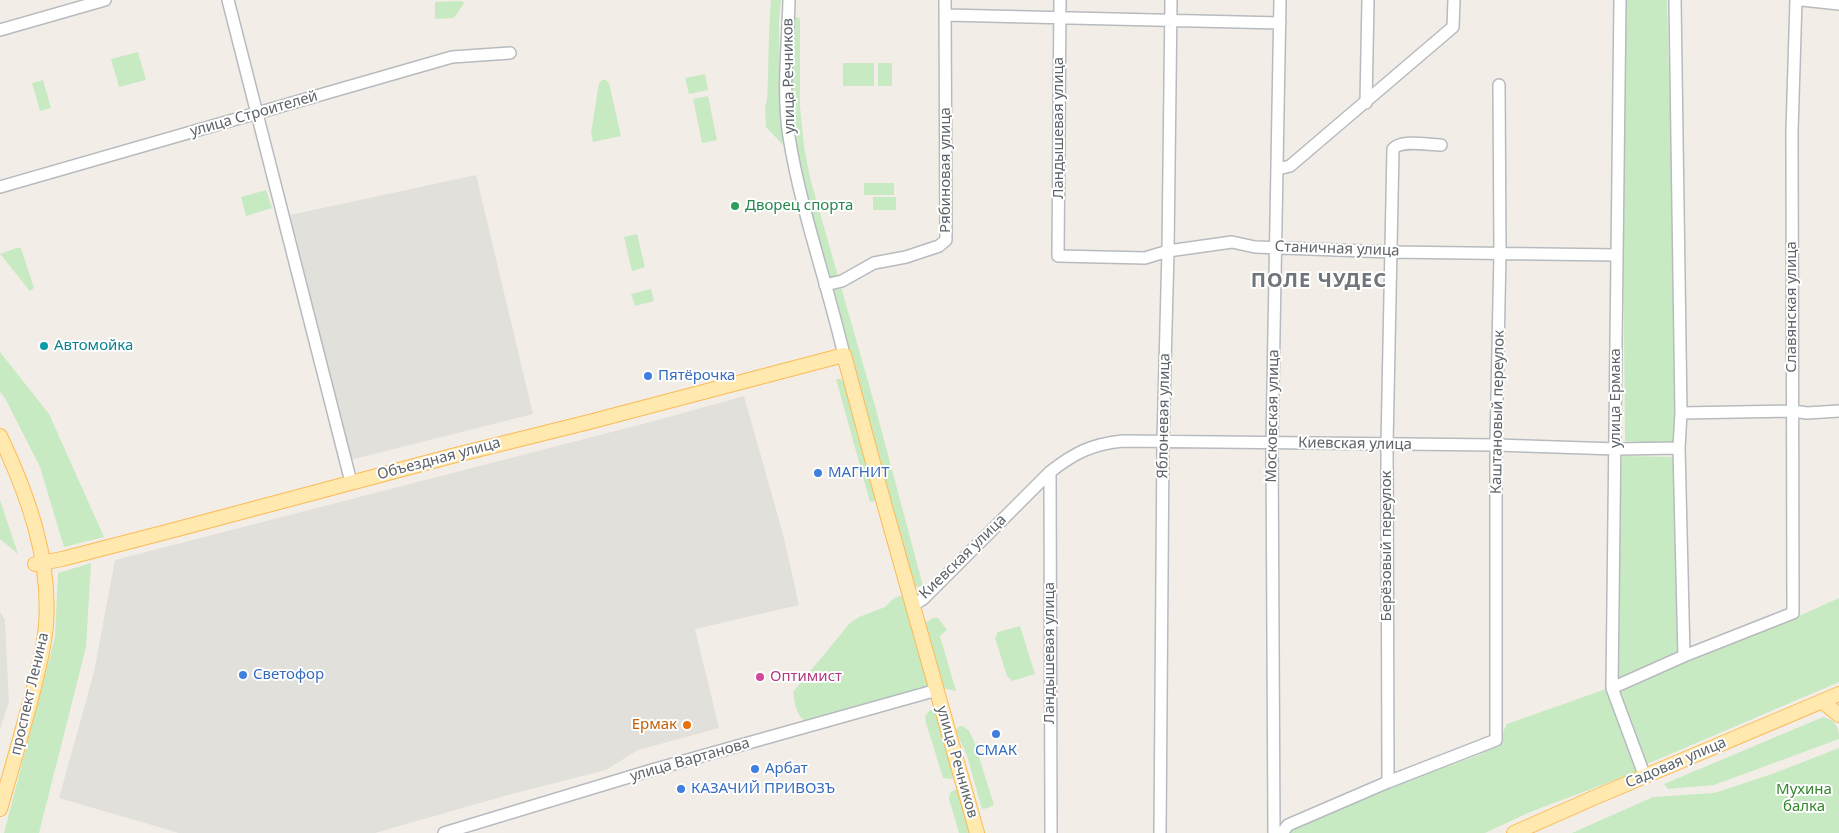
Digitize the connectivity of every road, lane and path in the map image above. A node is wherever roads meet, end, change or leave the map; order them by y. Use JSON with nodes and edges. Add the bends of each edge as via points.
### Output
{"nodes":[{"id":1,"x":105,"y":0,"type":"edge"},
{"id":2,"x":228,"y":0,"type":"edge"},
{"id":3,"x":789,"y":0,"type":"edge"},
{"id":4,"x":945,"y":0,"type":"edge"},
{"id":5,"x":1060,"y":0,"type":"edge"},
{"id":6,"x":1171,"y":0,"type":"edge"},
{"id":7,"x":1280,"y":0,"type":"edge"},
{"id":8,"x":1368,"y":0,"type":"edge"},
{"id":9,"x":1454,"y":0,"type":"edge"},
{"id":10,"x":1620,"y":0,"type":"edge"},
{"id":11,"x":1674,"y":0,"type":"edge"},
{"id":12,"x":1796,"y":0,"type":"edge"},
{"id":13,"x":1802,"y":0,"type":"edge"},
{"id":14,"x":1839,"y":4,"type":"edge"},
{"id":15,"x":946,"y":15,"type":"junction"},
{"id":16,"x":1059,"y":18,"type":"junction"},
{"id":17,"x":1170,"y":21,"type":"junction"},
{"id":18,"x":1280,"y":23,"type":"junction"},
{"id":19,"x":0,"y":30,"type":"edge"},
{"id":20,"x":510,"y":53,"type":"dead end"},
{"id":21,"x":1499,"y":85,"type":"dead end"},
{"id":22,"x":1366,"y":103,"type":"junction"},
{"id":23,"x":256,"y":114,"type":"junction"},
{"id":24,"x":1441,"y":145,"type":"dead end"},
{"id":25,"x":1278,"y":169,"type":"junction"},
{"id":26,"x":0,"y":187,"type":"edge"},
{"id":27,"x":1276,"y":247,"type":"junction"},
{"id":28,"x":1168,"y":251,"type":"junction"},
{"id":29,"x":1391,"y":252,"type":"junction"},
{"id":30,"x":1500,"y":253,"type":"junction"},
{"id":31,"x":1617,"y":255,"type":"junction"},
{"id":32,"x":1058,"y":256,"type":"joint"},
{"id":33,"x":825,"y":285,"type":"junction"},
{"id":34,"x":844,"y":355,"type":"junction"},
{"id":35,"x":1793,"y":411,"type":"junction"},
{"id":36,"x":1839,"y":411,"type":"edge"},
{"id":37,"x":1681,"y":413,"type":"junction"},
{"id":38,"x":0,"y":436,"type":"edge"},
{"id":39,"x":1163,"y":442,"type":"junction"},
{"id":40,"x":1272,"y":443,"type":"junction"},
{"id":41,"x":1387,"y":444,"type":"junction"},
{"id":42,"x":1496,"y":445,"type":"junction"},
{"id":43,"x":1679,"y":448,"type":"junction"},
{"id":44,"x":1616,"y":449,"type":"junction"},
{"id":45,"x":0,"y":454,"type":"edge"},
{"id":46,"x":10,"y":467,"type":"junction"},
{"id":47,"x":1050,"y":472,"type":"junction"},
{"id":48,"x":351,"y":482,"type":"junction"},
{"id":49,"x":39,"y":563,"type":"junction"},
{"id":50,"x":912,"y":605,"type":"junction"},
{"id":51,"x":1684,"y":656,"type":"junction"},
{"id":52,"x":1612,"y":688,"type":"junction"},
{"id":53,"x":937,"y":690,"type":"junction"},
{"id":54,"x":1839,"y":694,"type":"edge"},
{"id":55,"x":1822,"y":701,"type":"junction"},
{"id":56,"x":1839,"y":716,"type":"edge"},
{"id":57,"x":1645,"y":777,"type":"junction"},
{"id":58,"x":1388,"y":782,"type":"junction"},
{"id":59,"x":0,"y":783,"type":"edge"},
{"id":60,"x":0,"y":809,"type":"edge"},
{"id":61,"x":444,"y":833,"type":"edge"},
{"id":62,"x":976,"y":833,"type":"edge"},
{"id":63,"x":1050,"y":833,"type":"edge"},
{"id":64,"x":1160,"y":833,"type":"edge"},
{"id":65,"x":1274,"y":833,"type":"edge"},
{"id":66,"x":1282,"y":833,"type":"edge"},
{"id":67,"x":1514,"y":833,"type":"edge"}],
"edges":[{"from":1,"to":19,"type":"street"},
{"from":2,"to":23,"type":"street"},
{"from":3,"to":33,"type":"street","name":"улица Речников","via":[[786,82],[789,136]]},
{"from":4,"to":15,"type":"street","name":"Рябиновая улица"},
{"from":5,"to":16,"type":"street","name":"Ландышевая улица"},
{"from":6,"to":17,"type":"street","name":"Яблоневая улица"},
{"from":7,"to":18,"type":"street","name":"Московская улица"},
{"from":8,"to":22,"type":"street"},
{"from":9,"to":22,"type":"street","via":[[1453,27]]},
{"from":10,"to":31,"type":"street","name":"улица Ермака"},
{"from":11,"to":37,"type":"street"},
{"from":12,"to":35,"type":"street","name":"Славянская улица","via":[[1792,131]]},
{"from":13,"to":14,"type":"street"},
{"from":15,"to":16,"type":"street"},
{"from":15,"to":33,"type":"street","name":"Рябиновая улица","via":[[946,240],[939,246],[906,257],[874,263],[842,281]]},
{"from":16,"to":17,"type":"street"},
{"from":16,"to":32,"type":"street","name":"Ландышевая улица"},
{"from":17,"to":18,"type":"street"},
{"from":17,"to":28,"type":"street","name":"Яблоневая улица"},
{"from":18,"to":25,"type":"street","name":"Московская улица"},
{"from":20,"to":23,"type":"street","name":"улица Строителей","via":[[452,57]]},
{"from":21,"to":30,"type":"street","name":"Каштановый переулок"},
{"from":22,"to":25,"type":"street","via":[[1290,166]]},
{"from":23,"to":26,"type":"street","name":"улица Строителей"},
{"from":23,"to":48,"type":"street"},
{"from":24,"to":29,"type":"street","name":"Берёзовый переулок","via":[[1403,144],[1396,145],[1393,150]]},
{"from":25,"to":27,"type":"street","name":"Московская улица"},
{"from":27,"to":28,"type":"street","name":"Станичная улица","via":[[1232,242]]},
{"from":27,"to":29,"type":"street","name":"Станичная улица"},
{"from":27,"to":40,"type":"street","name":"Московская улица"},
{"from":28,"to":32,"type":"street","name":"Станичная улица","via":[[1145,258]]},
{"from":28,"to":39,"type":"street","name":"Яблоневая улица"},
{"from":29,"to":30,"type":"street","name":"Станичная улица"},
{"from":29,"to":41,"type":"street","name":"Берёзовый переулок"},
{"from":30,"to":31,"type":"street","name":"Станичная улица"},
{"from":30,"to":42,"type":"street","name":"Каштановый переулок"},
{"from":31,"to":44,"type":"street","name":"улица Ермака"},
{"from":33,"to":34,"type":"street","name":"улица Речников"},
{"from":34,"to":48,"type":"main road","name":"Объездная улица"},
{"from":34,"to":50,"type":"main road","name":"улица Речников"},
{"from":35,"to":36,"type":"street"},
{"from":35,"to":37,"type":"street"},
{"from":35,"to":51,"type":"street","name":"Славянская улица","via":[[1793,613]]},
{"from":37,"to":43,"type":"street"},
{"from":38,"to":46,"type":"main road","name":"проспект Ленина"},
{"from":39,"to":40,"type":"street","name":"Киевская улица"},
{"from":39,"to":47,"type":"street","name":"Киевская улица","via":[[1123,440],[1100,444],[1070,457]]},
{"from":39,"to":64,"type":"street","name":"Яблоневая улица"},
{"from":40,"to":41,"type":"street","name":"Киевская улица"},
{"from":40,"to":65,"type":"street","name":"Московская улица"},
{"from":41,"to":42,"type":"street","name":"Киевская улица"},
{"from":41,"to":58,"type":"street","name":"Берёзовый переулок"},
{"from":42,"to":44,"type":"street","name":"Киевская улица"},
{"from":42,"to":58,"type":"street","name":"Каштановый переулок","via":[[1496,740]]},
{"from":43,"to":44,"type":"street","name":"Киевская улица"},
{"from":43,"to":51,"type":"street"},
{"from":44,"to":52,"type":"street","name":"улица Ермака"},
{"from":45,"to":46,"type":"main road","name":"проспект Ленина"},
{"from":46,"to":49,"type":"main road","name":"проспект Ленина"},
{"from":47,"to":50,"type":"street","name":"Киевская улица","via":[[923,599]]},
{"from":47,"to":63,"type":"street","name":"Ландышевая улица"},
{"from":48,"to":49,"type":"main road","name":"Объездная улица"},
{"from":49,"to":59,"type":"main road","name":"проспект Ленина","via":[[36,638]]},
{"from":49,"to":60,"type":"main road","name":"проспект Ленина","via":[[46,612],[44,640]]},
{"from":50,"to":53,"type":"main road","name":"улица Речников"},
{"from":51,"to":52,"type":"street"},
{"from":52,"to":57,"type":"street","name":"улица Ермака"},
{"from":53,"to":61,"type":"street","name":"улица Вартанова","via":[[652,770]]},
{"from":53,"to":62,"type":"main road","name":"улица Речников"},
{"from":54,"to":55,"type":"main road","name":"Садовая улица"},
{"from":55,"to":56,"type":"main road"},
{"from":55,"to":57,"type":"main road","name":"Садовая улица"},
{"from":57,"to":67,"type":"main road","name":"Садовая улица"},
{"from":58,"to":66,"type":"street","via":[[1288,825]]}]}
